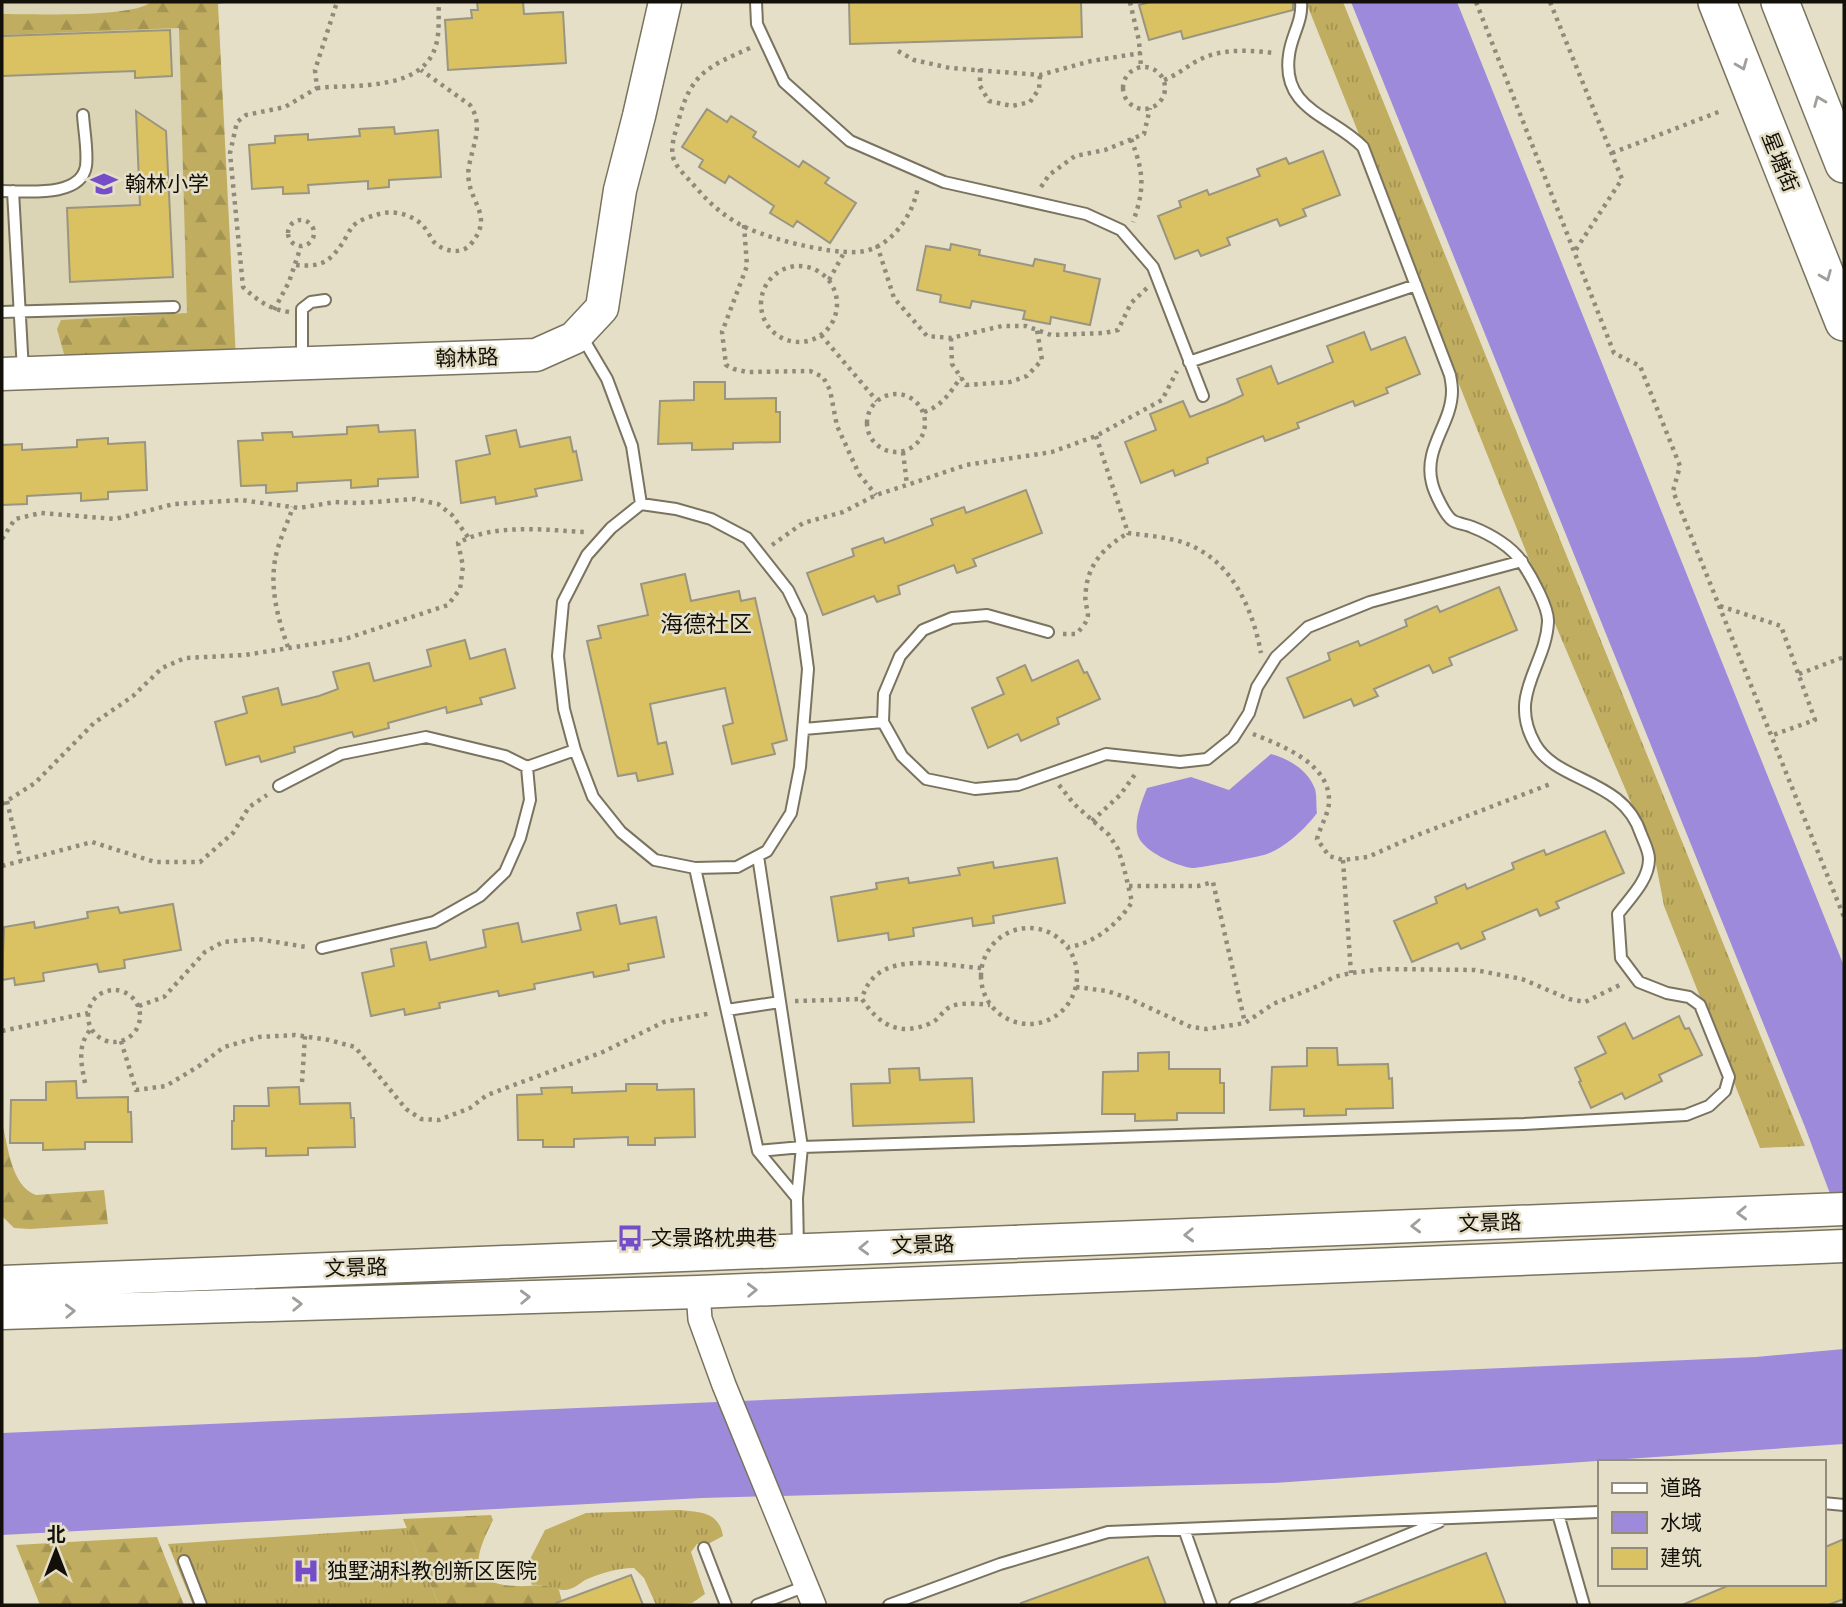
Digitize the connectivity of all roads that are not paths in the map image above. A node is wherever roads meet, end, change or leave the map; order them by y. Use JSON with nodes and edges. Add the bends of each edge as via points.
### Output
{"nodes":[{"id":1,"x":665,"y":2,"type":"edge"},
{"id":2,"x":756,"y":2,"type":"edge"},
{"id":3,"x":1301,"y":2,"type":"edge"},
{"id":4,"x":1717,"y":2,"type":"edge"},
{"id":5,"x":1780,"y":2,"type":"edge"},
{"id":6,"x":83,"y":115,"type":"dead end"},
{"id":7,"x":1844,"y":164,"type":"edge"},
{"id":8,"x":7,"y":191,"type":"edge"},
{"id":9,"x":1416,"y":285,"type":"junction"},
{"id":10,"x":325,"y":299,"type":"dead end"},
{"id":11,"x":174,"y":307,"type":"dead end"},
{"id":12,"x":20,"y":311,"type":"junction"},
{"id":13,"x":2,"y":312,"type":"edge"},
{"id":14,"x":1844,"y":322,"type":"edge"},
{"id":15,"x":580,"y":332,"type":"junction"},
{"id":16,"x":1189,"y":362,"type":"junction"},
{"id":17,"x":302,"y":364,"type":"junction"},
{"id":18,"x":12,"y":374,"type":"edge"},
{"id":19,"x":1203,"y":396,"type":"dead end"},
{"id":20,"x":641,"y":504,"type":"junction"},
{"id":21,"x":1522,"y":561,"type":"junction"},
{"id":22,"x":1048,"y":632,"type":"road end"},
{"id":23,"x":883,"y":722,"type":"junction"},
{"id":24,"x":804,"y":729,"type":"junction"},
{"id":25,"x":575,"y":750,"type":"junction"},
{"id":26,"x":527,"y":766,"type":"junction"},
{"id":27,"x":279,"y":786,"type":"road end"},
{"id":28,"x":758,"y":856,"type":"junction"},
{"id":29,"x":695,"y":868,"type":"junction"},
{"id":30,"x":322,"y":948,"type":"road end"},
{"id":31,"x":780,"y":1002,"type":"junction"},
{"id":32,"x":727,"y":1010,"type":"junction"},
{"id":33,"x":802,"y":1147,"type":"junction"},
{"id":34,"x":758,"y":1151,"type":"junction"},
{"id":35,"x":797,"y":1198,"type":"junction"},
{"id":36,"x":1844,"y":1209,"type":"edge"},
{"id":37,"x":1844,"y":1246,"type":"edge"},
{"id":38,"x":798,"y":1250,"type":"junction"},
{"id":39,"x":2,"y":1282,"type":"edge"},
{"id":40,"x":698,"y":1292,"type":"junction"},
{"id":41,"x":2,"y":1313,"type":"edge"},
{"id":42,"x":1825,"y":1503,"type":"edge"},
{"id":43,"x":1844,"y":1506,"type":"edge"},
{"id":44,"x":1598,"y":1512,"type":"edge"},
{"id":45,"x":1558,"y":1514,"type":"junction"},
{"id":46,"x":1448,"y":1518,"type":"junction"},
{"id":47,"x":1184,"y":1529,"type":"junction"},
{"id":48,"x":704,"y":1548,"type":"dead end"},
{"id":49,"x":184,"y":1561,"type":"dead end"},
{"id":50,"x":810,"y":1596,"type":"edge"},
{"id":51,"x":201,"y":1605,"type":"edge"},
{"id":52,"x":726,"y":1605,"type":"edge"},
{"id":53,"x":757,"y":1605,"type":"edge"},
{"id":54,"x":889,"y":1605,"type":"edge"},
{"id":55,"x":1211,"y":1605,"type":"edge"},
{"id":56,"x":1235,"y":1605,"type":"edge"},
{"id":57,"x":1584,"y":1605,"type":"edge"}],
"edges":[{"from":1,"to":15,"type":"main road","name":"翰林路","via":[[620,190],[602,308]]},
{"from":2,"to":16,"type":"lane","via":[[757,24],[783,82],[850,141],[944,182],[1086,214],[1121,230],[1153,267]]},
{"from":3,"to":9,"type":"lane","via":[[1301,19],[1289,55],[1289,78],[1295,93],[1305,106],[1363,147]]},
{"from":4,"to":14,"type":"main road","name":"星塘街","one_way":true},
{"from":7,"to":5,"type":"main road","one_way":true},
{"from":6,"to":8,"type":"lane","via":[[86,166],[74,186]]},
{"from":8,"to":12,"type":"lane"},
{"from":9,"to":16,"type":"lane"},
{"from":9,"to":21,"type":"lane","via":[[1450,375],[1452,392],[1430,458],[1432,482],[1452,520],[1501,542]]},
{"from":10,"to":17,"type":"lane","via":[[302,309]]},
{"from":11,"to":12,"type":"lane"},
{"from":12,"to":13,"type":"lane"},
{"from":12,"to":18,"type":"lane"},
{"from":15,"to":17,"type":"main road","name":"翰林路","via":[[536,355]]},
{"from":15,"to":20,"type":"lane","via":[[607,379],[632,446]]},
{"from":16,"to":19,"type":"lane"},
{"from":17,"to":18,"type":"main road","name":"翰林路"},
{"from":20,"to":24,"type":"lane","via":[[711,519],[747,538],[788,590],[801,617],[808,669]]},
{"from":20,"to":25,"type":"lane","via":[[587,555],[563,602],[558,656],[564,709]]},
{"from":21,"to":23,"type":"lane","via":[[1370,602],[1308,627],[1276,657],[1233,738],[1207,759],[1180,762],[1106,754],[1018,785],[975,789],[926,779],[902,756]]},
{"from":21,"to":33,"type":"lane","via":[[1549,620],[1525,691],[1527,722],[1546,758],[1622,802],[1638,824],[1649,858],[1647,874],[1618,914],[1621,958],[1639,982],[1689,997],[1700,1005],[1729,1077],[1725,1091],[1709,1106],[1686,1115],[1524,1124]]},
{"from":22,"to":23,"type":"lane","via":[[987,615],[952,618],[923,630],[900,656],[884,694]]},
{"from":23,"to":24,"type":"lane"},
{"from":24,"to":28,"type":"lane","via":[[791,813],[768,851]]},
{"from":25,"to":26,"type":"lane"},
{"from":25,"to":29,"type":"lane","via":[[593,797],[621,832],[655,860]]},
{"from":26,"to":27,"type":"lane","via":[[505,756],[426,737],[341,754]]},
{"from":26,"to":30,"type":"lane","via":[[530,800],[520,838],[505,872],[480,896],[434,922]]},
{"from":28,"to":29,"type":"lane","via":[[737,867]]},
{"from":28,"to":31,"type":"lane"},
{"from":29,"to":32,"type":"lane"},
{"from":31,"to":32,"type":"lane"},
{"from":31,"to":33,"type":"lane"},
{"from":32,"to":34,"type":"lane"},
{"from":33,"to":34,"type":"lane"},
{"from":33,"to":35,"type":"lane"},
{"from":34,"to":35,"type":"lane"},
{"from":35,"to":38,"type":"lane"},
{"from":36,"to":38,"type":"main road","name":"文景路","one_way":true},
{"from":40,"to":37,"type":"main road","name":"文景路","one_way":true},
{"from":38,"to":39,"type":"main road","name":"文景路"},
{"from":41,"to":40,"type":"main road","name":"文景路","one_way":true},
{"from":40,"to":50,"type":"street","via":[[700,1319],[724,1385]]},
{"from":42,"to":43,"type":"lane"},
{"from":44,"to":45,"type":"lane"},
{"from":45,"to":46,"type":"lane"},
{"from":45,"to":57,"type":"lane"},
{"from":46,"to":47,"type":"lane"},
{"from":46,"to":56,"type":"lane"},
{"from":47,"to":54,"type":"lane","via":[[1108,1532],[1000,1564]]},
{"from":47,"to":55,"type":"lane"},
{"from":48,"to":52,"type":"lane"},
{"from":49,"to":51,"type":"lane"},
{"from":50,"to":53,"type":"lane"}]}
